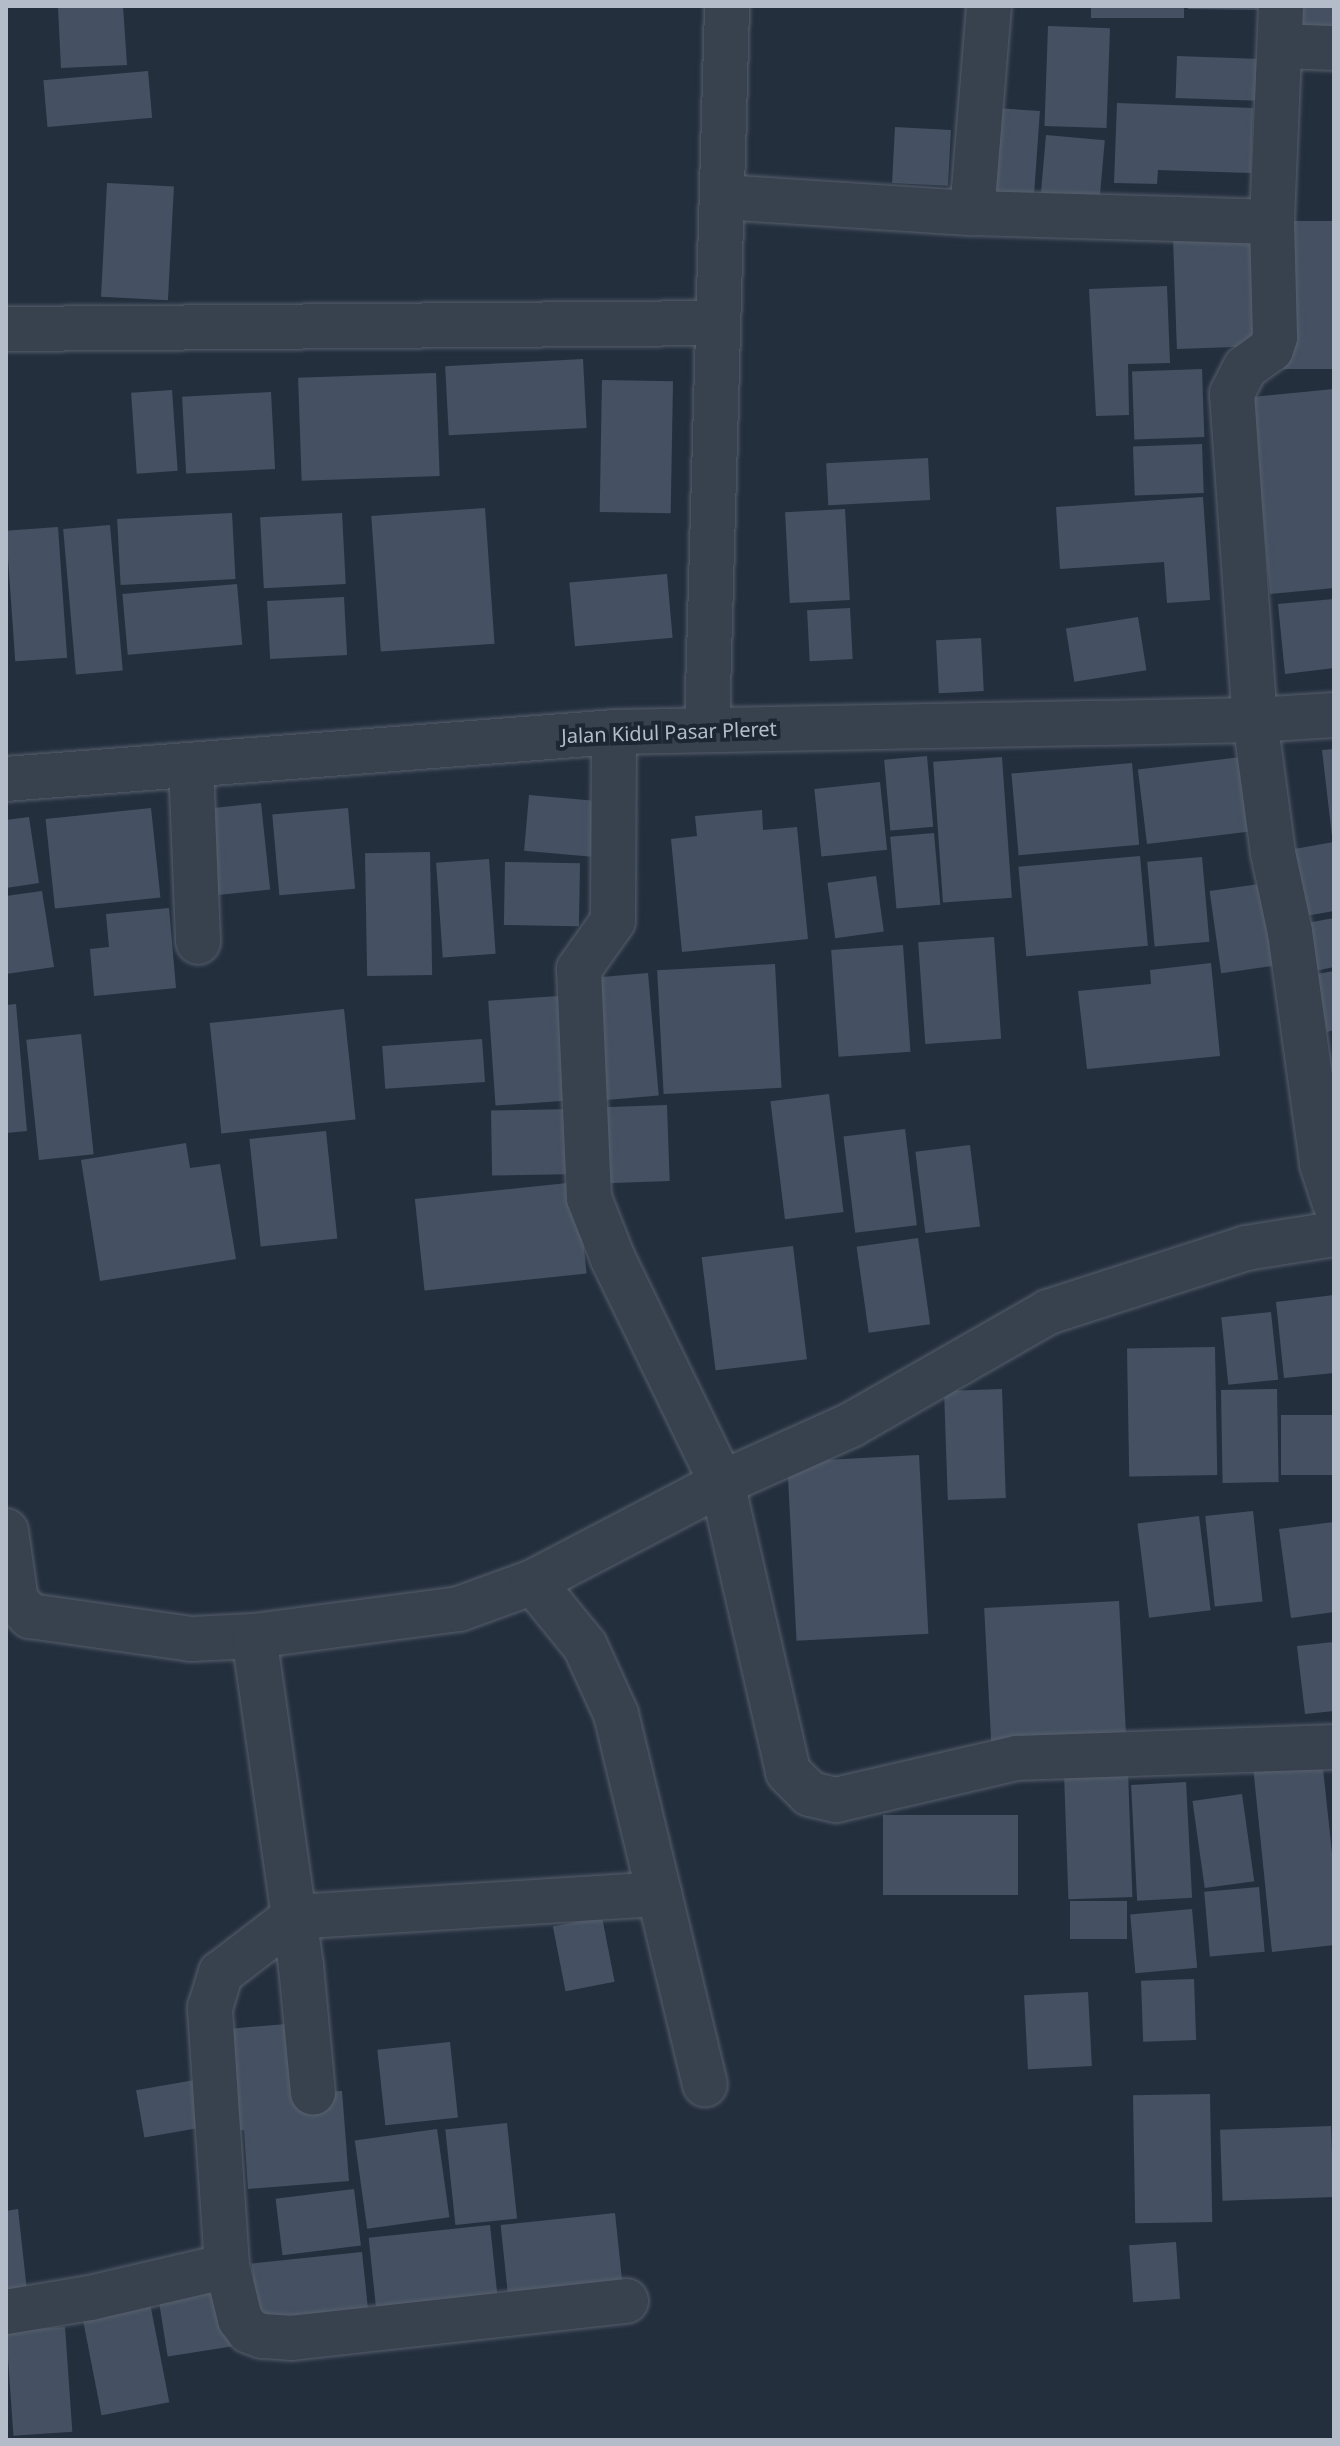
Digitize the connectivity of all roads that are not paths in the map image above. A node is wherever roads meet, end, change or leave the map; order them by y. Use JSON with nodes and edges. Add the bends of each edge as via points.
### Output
{"nodes":[{"id":1,"x":727,"y":6,"type":"edge"},
{"id":2,"x":989,"y":6,"type":"edge"},
{"id":3,"x":1281,"y":26,"type":"edge"},
{"id":4,"x":1334,"y":48,"type":"edge"},
{"id":5,"x":722,"y":197,"type":"junction"},
{"id":6,"x":972,"y":213,"type":"junction"},
{"id":7,"x":1272,"y":222,"type":"junction"},
{"id":8,"x":718,"y":323,"type":"junction"},
{"id":9,"x":6,"y":329,"type":"edge"},
{"id":10,"x":1334,"y":715,"type":"edge"},
{"id":11,"x":1255,"y":720,"type":"junction"},
{"id":12,"x":707,"y":728,"type":"junction"},
{"id":13,"x":614,"y":732,"type":"junction"},
{"id":14,"x":191,"y":765,"type":"junction"},
{"id":15,"x":6,"y":779,"type":"edge"},
{"id":16,"x":198,"y":942,"type":"dead end"},
{"id":17,"x":1334,"y":1202,"type":"edge"},
{"id":18,"x":1334,"y":1234,"type":"edge"},
{"id":19,"x":722,"y":1483,"type":"junction"},
{"id":20,"x":6,"y":1531,"type":"edge"},
{"id":21,"x":533,"y":1582,"type":"junction"},
{"id":22,"x":254,"y":1636,"type":"junction"},
{"id":23,"x":1334,"y":1747,"type":"edge"},
{"id":24,"x":659,"y":1894,"type":"junction"},
{"id":25,"x":294,"y":1917,"type":"junction"},
{"id":26,"x":705,"y":2084,"type":"dead end"},
{"id":27,"x":313,"y":2092,"type":"dead end"},
{"id":28,"x":227,"y":2266,"type":"junction"},
{"id":29,"x":626,"y":2301,"type":"dead end"},
{"id":30,"x":6,"y":2312,"type":"edge"}],
"edges":[{"from":1,"to":5,"type":"street"},
{"from":2,"to":6,"type":"street"},
{"from":3,"to":4,"type":"street"},
{"from":3,"to":7,"type":"street"},
{"from":5,"to":6,"type":"street"},
{"from":5,"to":8,"type":"street"},
{"from":6,"to":7,"type":"street"},
{"from":7,"to":11,"type":"street","via":[[1275,337],[1271,349],[1245,368],[1232,394]]},
{"from":8,"to":9,"type":"street"},
{"from":8,"to":12,"type":"street"},
{"from":10,"to":11,"type":"street","name":"Jalan Kidul Pasar Pleret"},
{"from":11,"to":12,"type":"street","name":"Jalan Kidul Pasar Pleret"},
{"from":11,"to":17,"type":"street","via":[[1322,1164]]},
{"from":12,"to":13,"type":"street","name":"Jalan Kidul Pasar Pleret"},
{"from":13,"to":14,"type":"street","name":"Jalan Kidul Pasar Pleret"},
{"from":13,"to":19,"type":"street","via":[[613,921],[579,969],[589,1198],[613,1259]]},
{"from":14,"to":15,"type":"street","name":"Jalan Kidul Pasar Pleret"},
{"from":14,"to":16,"type":"street"},
{"from":18,"to":19,"type":"street","via":[[1246,1248],[1048,1312],[851,1425]]},
{"from":19,"to":21,"type":"street"},
{"from":19,"to":23,"type":"street","via":[[788,1772],[810,1794],[836,1800],[1017,1758]]},
{"from":20,"to":22,"type":"street","via":[[16,1601],[30,1616],[191,1639]]},
{"from":21,"to":22,"type":"street","via":[[459,1609]]},
{"from":21,"to":24,"type":"street","via":[[585,1646],[616,1714]]},
{"from":22,"to":25,"type":"street"},
{"from":24,"to":25,"type":"street"},
{"from":24,"to":26,"type":"street"},
{"from":25,"to":27,"type":"street"},
{"from":25,"to":28,"type":"street","via":[[221,1973],[210,2008]]},
{"from":28,"to":29,"type":"street","via":[[240,2319],[262,2336],[292,2338]]},
{"from":28,"to":30,"type":"street"}]}
